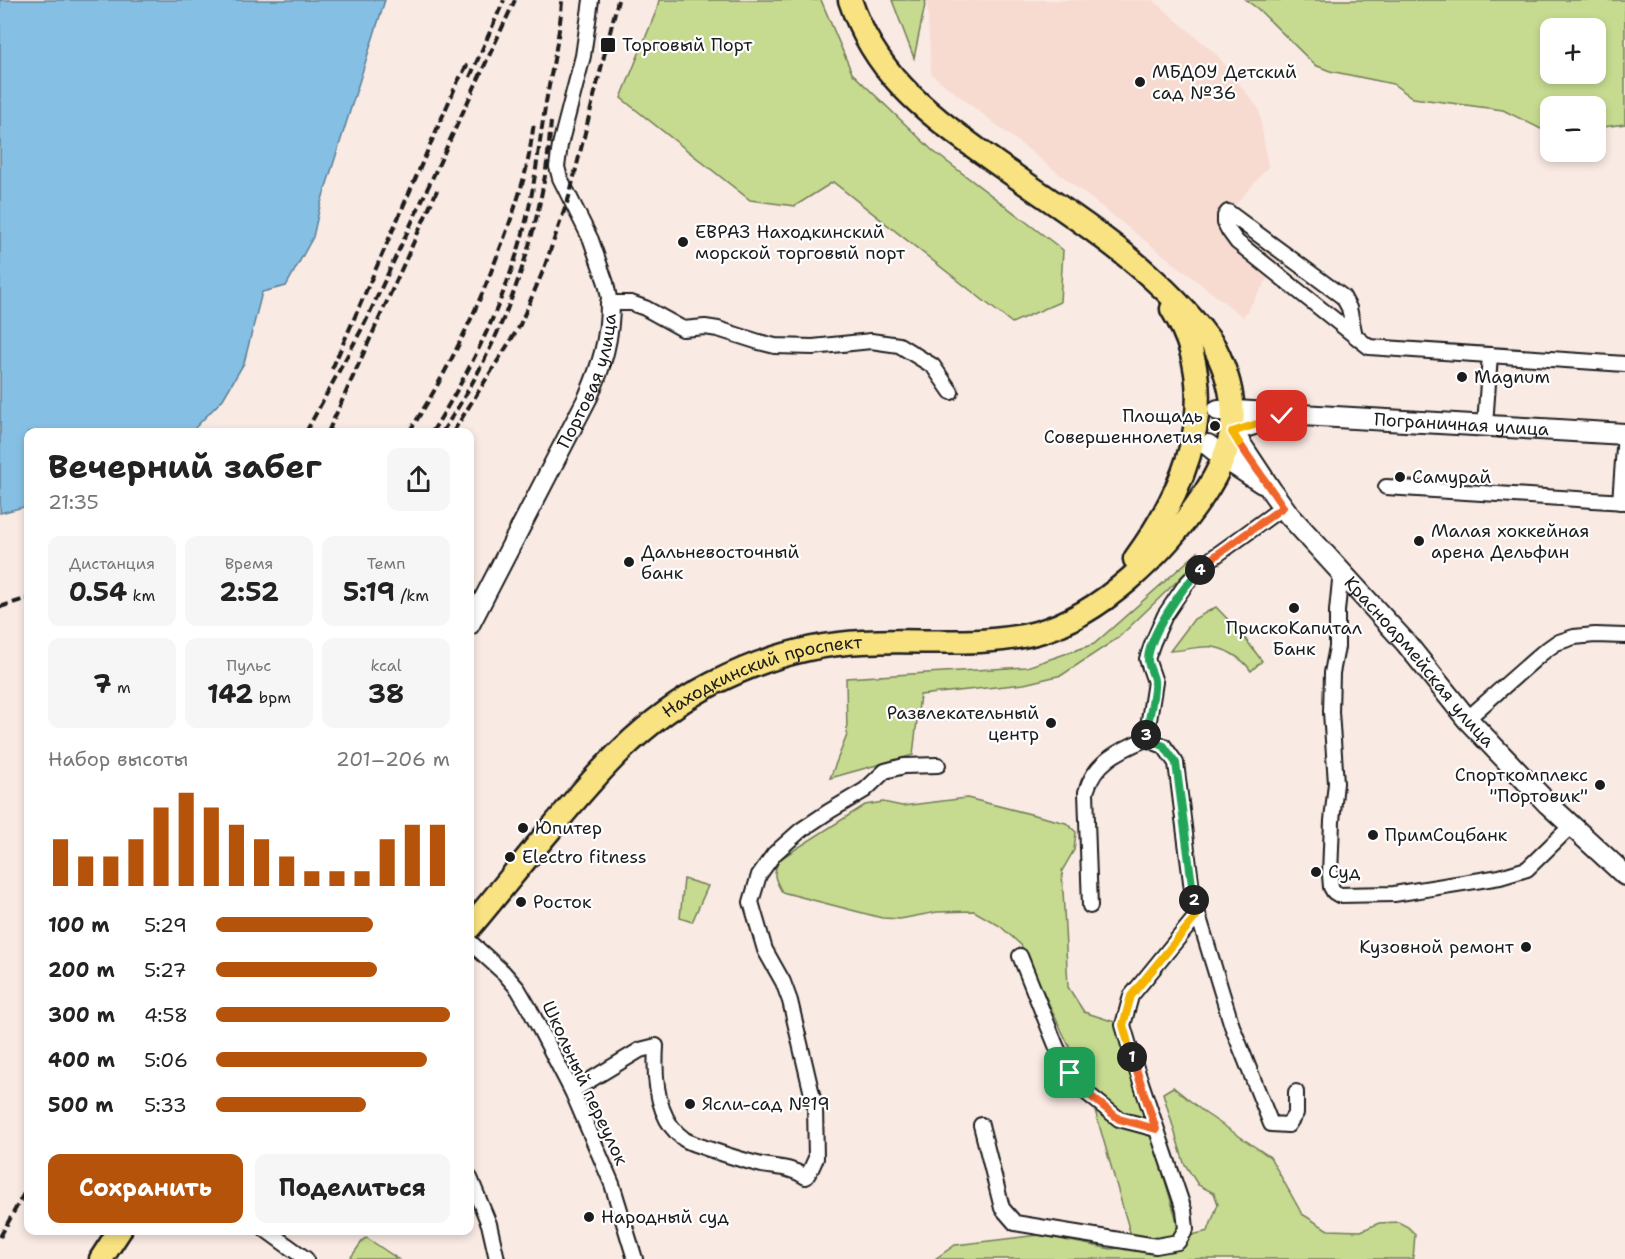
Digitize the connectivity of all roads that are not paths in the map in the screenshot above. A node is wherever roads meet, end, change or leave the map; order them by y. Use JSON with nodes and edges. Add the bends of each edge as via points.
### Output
{"nodes":[{"id":1,"x":591,"y":0,"type":"edge"},
{"id":2,"x":850,"y":0,"type":"edge"},
{"id":3,"x":1137,"y":264,"type":"junction"},
{"id":4,"x":610,"y":303,"type":"junction"},
{"id":5,"x":1355,"y":336,"type":"junction"},
{"id":6,"x":1490,"y":355,"type":"junction"},
{"id":7,"x":1625,"y":364,"type":"edge"},
{"id":8,"x":951,"y":392,"type":"dead end"},
{"id":9,"x":1227,"y":418,"type":"junction"},
{"id":10,"x":1485,"y":425,"type":"junction"},
{"id":11,"x":1197,"y":426,"type":"junction"},
{"id":12,"x":1625,"y":434,"type":"edge"},
{"id":13,"x":1216,"y":451,"type":"junction"},
{"id":14,"x":1386,"y":488,"type":"dead end"},
{"id":15,"x":1278,"y":500,"type":"junction"},
{"id":16,"x":1623,"y":502,"type":"edge"},
{"id":17,"x":1341,"y":571,"type":"junction"},
{"id":18,"x":1094,"y":605,"type":"junction"},
{"id":19,"x":474,"y":618,"type":"edge"},
{"id":20,"x":1625,"y":636,"type":"edge"},
{"id":21,"x":1467,"y":719,"type":"junction"},
{"id":22,"x":1146,"y":739,"type":"junction"},
{"id":23,"x":938,"y":765,"type":"dead end"},
{"id":24,"x":1570,"y":826,"type":"junction"},
{"id":25,"x":1625,"y":875,"type":"edge"},
{"id":26,"x":501,"y":889,"type":"junction"},
{"id":27,"x":1090,"y":906,"type":"dead end"},
{"id":28,"x":474,"y":912,"type":"edge"},
{"id":29,"x":1198,"y":914,"type":"junction"},
{"id":30,"x":474,"y":922,"type":"edge"},
{"id":31,"x":474,"y":946,"type":"edge"},
{"id":32,"x":1020,"y":956,"type":"dead end"},
{"id":33,"x":572,"y":1091,"type":"junction"},
{"id":34,"x":1296,"y":1092,"type":"dead end"},
{"id":35,"x":981,"y":1125,"type":"dead end"},
{"id":36,"x":1156,"y":1129,"type":"junction"},
{"id":37,"x":474,"y":1188,"type":"edge"},
{"id":38,"x":117,"y":1235,"type":"edge"},
{"id":39,"x":273,"y":1235,"type":"edge"},
{"id":40,"x":101,"y":1259,"type":"edge"},
{"id":41,"x":306,"y":1259,"type":"edge"},
{"id":42,"x":497,"y":1259,"type":"edge"},
{"id":43,"x":635,"y":1259,"type":"edge"}],
"edges":[{"from":1,"to":4,"type":"street","via":[[583,56],[557,167],[591,240]]},
{"from":2,"to":3,"type":"main road","via":[[883,66],[906,92],[951,130]]},
{"from":3,"to":9,"type":"main road","via":[[1164,288],[1212,343],[1232,393]]},
{"from":3,"to":11,"type":"main road","via":[[1155,284],[1187,339],[1198,384]]},
{"from":4,"to":8,"type":"street","name":"Портовая улица","via":[[632,303],[683,329],[718,329],[775,346],[872,341],[899,345],[933,366]]},
{"from":4,"to":19,"type":"street","name":"Портовая улица","via":[[607,345],[588,398]]},
{"from":5,"to":5,"type":"street","via":[[1237,242],[1225,223],[1228,212],[1343,297]]},
{"from":5,"to":6,"type":"street","via":[[1369,347]]},
{"from":6,"to":7,"type":"street"},
{"from":6,"to":10,"type":"street"},
{"from":9,"to":10,"type":"main road","name":"Пограничная улица","via":[[1298,415]]},
{"from":9,"to":11,"type":"main road","via":[[1209,411],[1198,419]]},
{"from":9,"to":13,"type":"main road"},
{"from":9,"to":15,"type":"main road","name":"Красноармейская улица"},
{"from":10,"to":12,"type":"main road","name":"Пограничная улица"},
{"from":11,"to":13,"type":"main road","via":[[1201,440]]},
{"from":11,"to":18,"type":"main road","via":[[1184,469],[1163,516],[1129,567]]},
{"from":12,"to":16,"type":"street"},
{"from":13,"to":15,"type":"main road","name":"Красноармейская улица","via":[[1263,483]]},
{"from":13,"to":18,"type":"main road","via":[[1215,477],[1177,530],[1126,581]]},
{"from":14,"to":16,"type":"street"},
{"from":15,"to":17,"type":"main road","name":"Красноармейская улица"},
{"from":15,"to":22,"type":"street","via":[[1207,562],[1186,584],[1166,615],[1148,659],[1155,682]]},
{"from":17,"to":21,"type":"main road","name":"Красноармейская улица"},
{"from":17,"to":24,"type":"street","via":[[1331,712],[1336,783],[1330,875],[1334,892],[1394,894],[1527,869]]},
{"from":18,"to":26,"type":"main road","name":"Находкинский проспект","via":[[1037,633],[1007,638],[828,645],[775,657],[717,681],[666,711],[619,751]]},
{"from":20,"to":21,"type":"street","via":[[1574,637],[1556,643]]},
{"from":21,"to":24,"type":"main road","name":"Красноармейская улица"},
{"from":22,"to":27,"type":"street","via":[[1122,748],[1097,769],[1089,783],[1086,792]]},
{"from":22,"to":29,"type":"street","via":[[1164,746],[1176,763]]},
{"from":23,"to":33,"type":"street","via":[[885,771],[865,790],[801,830],[774,854],[759,875],[752,902],[765,950],[790,1001],[815,1107],[816,1158],[806,1176],[686,1141],[669,1123],[657,1091],[656,1046],[640,1050]]},
{"from":24,"to":25,"type":"main road","name":"Красноармейская улица"},
{"from":26,"to":28,"type":"main road","name":"Находкинский проспект"},
{"from":26,"to":30,"type":"main road","name":"Находкинский проспект"},
{"from":29,"to":34,"type":"street","via":[[1232,1026],[1270,1124],[1288,1125],[1296,1113]]},
{"from":29,"to":36,"type":"street","via":[[1131,996],[1123,1025]]},
{"from":31,"to":33,"type":"street","name":"Школьный переулок","via":[[518,989]]},
{"from":32,"to":36,"type":"street","via":[[1057,1048],[1083,1090],[1119,1119]]},
{"from":33,"to":43,"type":"street","name":"Школьный переулок","via":[[612,1184]]},
{"from":35,"to":36,"type":"street","via":[[1002,1208],[1015,1223],[1156,1246],[1178,1242],[1186,1229],[1184,1210]]},
{"from":37,"to":42,"type":"street","via":[[489,1224]]},
{"from":38,"to":40,"type":"main road"},
{"from":39,"to":41,"type":"street"}]}
